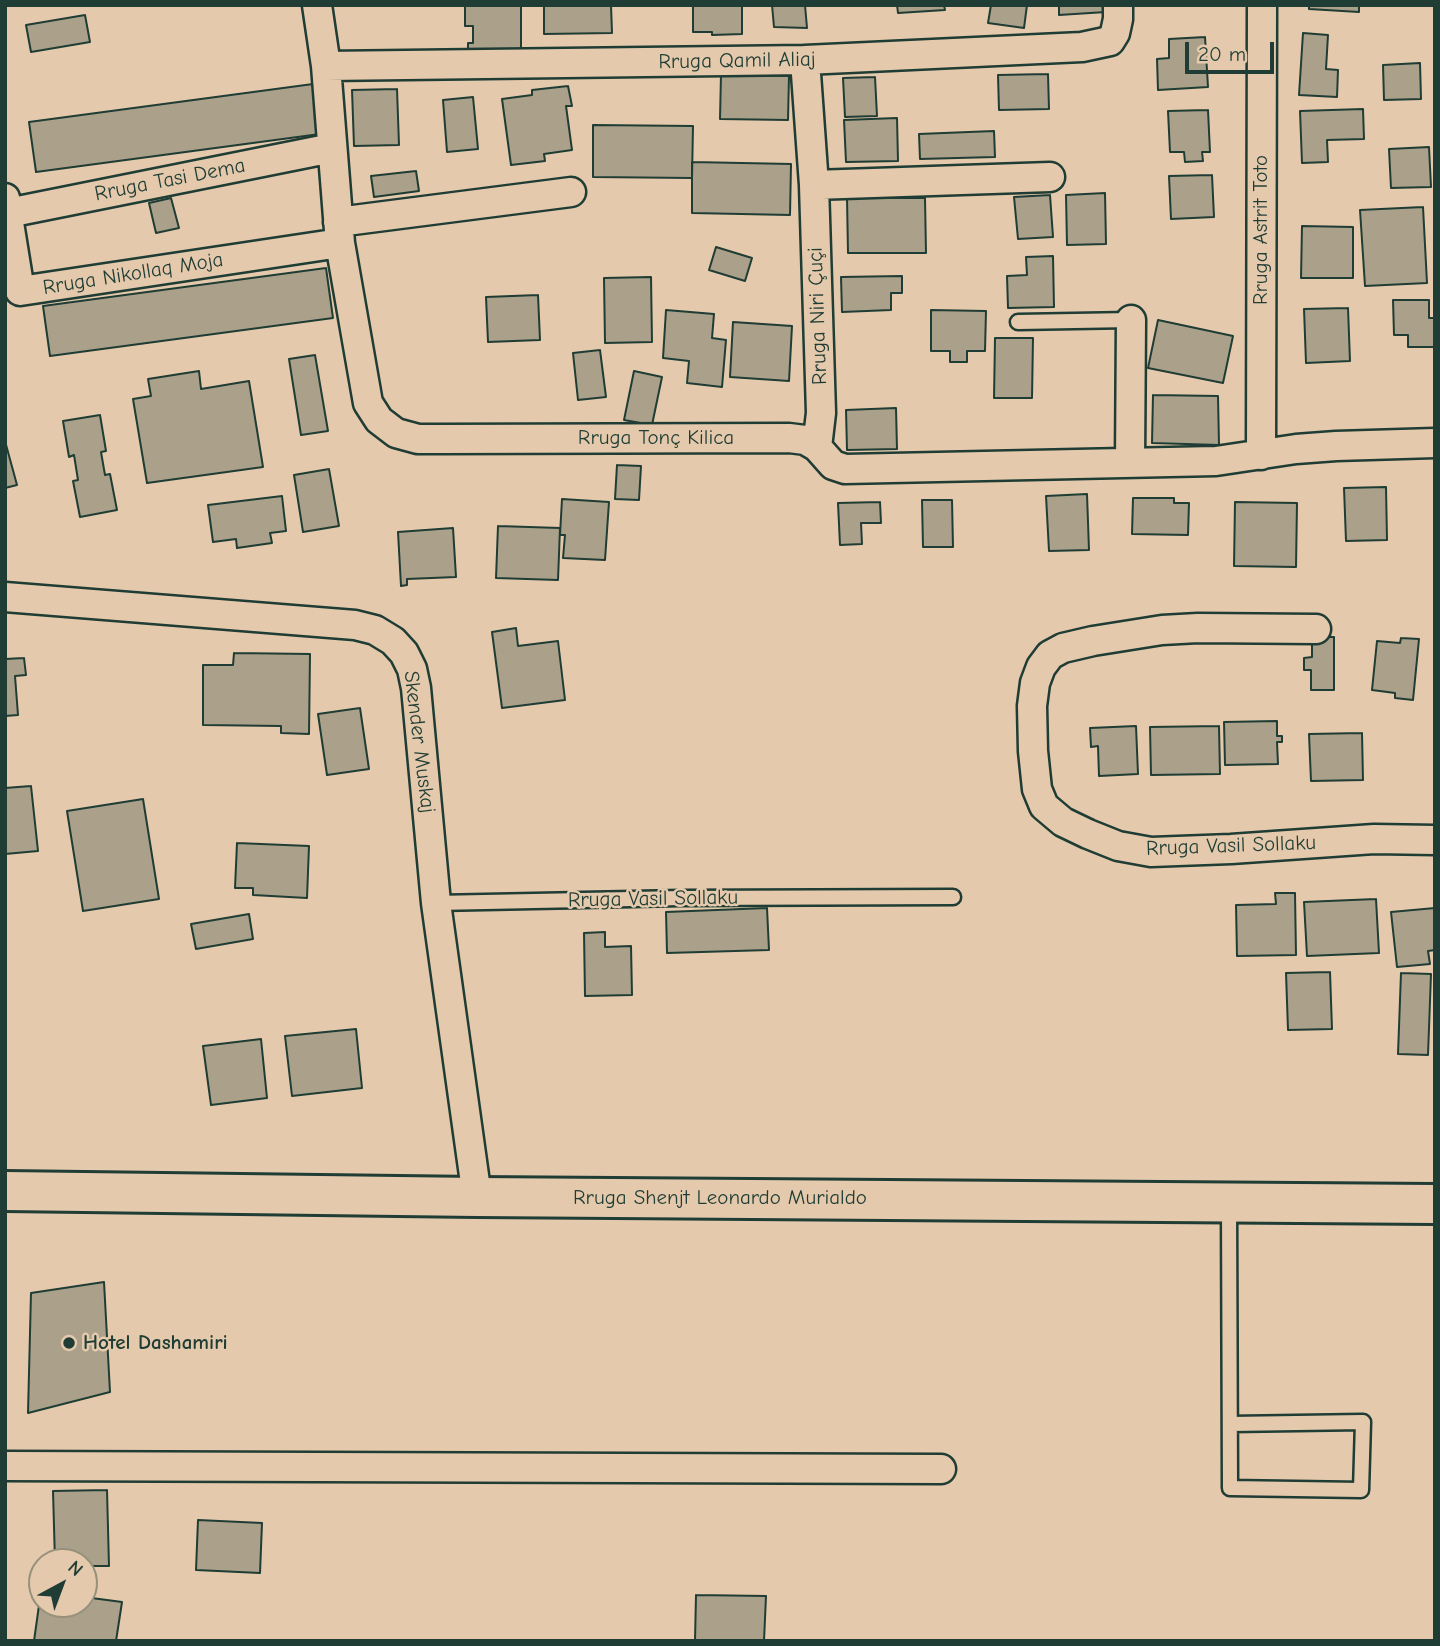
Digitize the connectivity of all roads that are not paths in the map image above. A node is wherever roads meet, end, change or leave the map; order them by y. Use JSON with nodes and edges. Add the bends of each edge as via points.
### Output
{"nodes":[{"id":1,"x":317,"y":5,"type":"edge"},
{"id":2,"x":1118,"y":5,"type":"edge"},
{"id":3,"x":1262,"y":5,"type":"edge"},
{"id":4,"x":806,"y":60,"type":"junction"},
{"id":5,"x":326,"y":66,"type":"junction"},
{"id":6,"x":332,"y":148,"type":"junction"},
{"id":7,"x":1050,"y":177,"type":"dead end"},
{"id":8,"x":814,"y":185,"type":"junction"},
{"id":9,"x":571,"y":192,"type":"dead end"},
{"id":10,"x":7,"y":205,"type":"edge"},
{"id":11,"x":339,"y":232,"type":"junction"},
{"id":12,"x":1131,"y":320,"type":"joint"},
{"id":13,"x":1018,"y":322,"type":"dead end"},
{"id":14,"x":1435,"y":443,"type":"edge"},
{"id":15,"x":817,"y":447,"type":"junction"},
{"id":16,"x":1261,"y":455,"type":"junction"},
{"id":17,"x":1130,"y":463,"type":"junction"},
{"id":18,"x":5,"y":597,"type":"edge"},
{"id":19,"x":1316,"y":629,"type":"dead end"},
{"id":20,"x":1435,"y":841,"type":"edge"},
{"id":21,"x":953,"y":897,"type":"dead end"},
{"id":22,"x":436,"y":903,"type":"junction"},
{"id":23,"x":5,"y":1191,"type":"edge"},
{"id":24,"x":477,"y":1197,"type":"junction"},
{"id":25,"x":1229,"y":1202,"type":"junction"},
{"id":26,"x":1435,"y":1204,"type":"edge"},
{"id":27,"x":1231,"y":1424,"type":"junction"},
{"id":28,"x":5,"y":1466,"type":"edge"},
{"id":29,"x":941,"y":1469,"type":"dead end"}],
"edges":[{"from":1,"to":5,"type":"street"},
{"from":2,"to":4,"type":"street","name":"Rruga Qamil Aliaj","via":[[1110,41],[1082,47]]},
{"from":3,"to":16,"type":"street","name":"Rruga Astrit Toto"},
{"from":4,"to":5,"type":"street","name":"Rruga Qamil Aliaj"},
{"from":4,"to":8,"type":"street","name":"Rruga Niri Çuçi"},
{"from":5,"to":6,"type":"street"},
{"from":6,"to":10,"type":"street","name":"Rruga Tasi Dema"},
{"from":6,"to":11,"type":"street"},
{"from":7,"to":8,"type":"street"},
{"from":8,"to":15,"type":"street","name":"Rruga Niri Çuçi","via":[[821,413]]},
{"from":9,"to":11,"type":"street"},
{"from":10,"to":11,"type":"street","name":"Rruga Nikollaq Moja","via":[[20,291]]},
{"from":11,"to":15,"type":"street","name":"Rruga Tonç Kilica","via":[[368,403],[379,420],[396,433],[418,439],[789,438]]},
{"from":12,"to":13,"type":"lane"},
{"from":12,"to":17,"type":"street"},
{"from":14,"to":16,"type":"street","name":"Rruga Tonç Kilica","via":[[1336,446]]},
{"from":15,"to":17,"type":"street","name":"Rruga Tonç Kilica","via":[[833,465],[845,469]]},
{"from":16,"to":17,"type":"street","name":"Rruga Tonç Kilica"},
{"from":18,"to":22,"type":"street","name":"Skender Muskaj","via":[[355,625],[393,641],[412,668],[416,688]]},
{"from":19,"to":20,"type":"street","name":"Rruga Vasil Sollaku","via":[[1162,630],[1093,641],[1050,654],[1035,683],[1032,706],[1037,789],[1044,806],[1088,834],[1151,852],[1374,839]]},
{"from":21,"to":22,"type":"lane","name":"Rruga Vasil Sollaku"},
{"from":22,"to":24,"type":"street","name":"Skender Muskaj"},
{"from":23,"to":24,"type":"main road","name":"Rruga Shenjt Leonardo Murialdo"},
{"from":24,"to":25,"type":"main road","name":"Rruga Shenjt Leonardo Murialdo"},
{"from":25,"to":26,"type":"main road","name":"Rruga Shenjt Leonardo Murialdo"},
{"from":25,"to":27,"type":"lane"},
{"from":27,"to":27,"type":"lane","via":[[1230,1488],[1361,1490],[1363,1422]]},
{"from":28,"to":29,"type":"street"}]}
